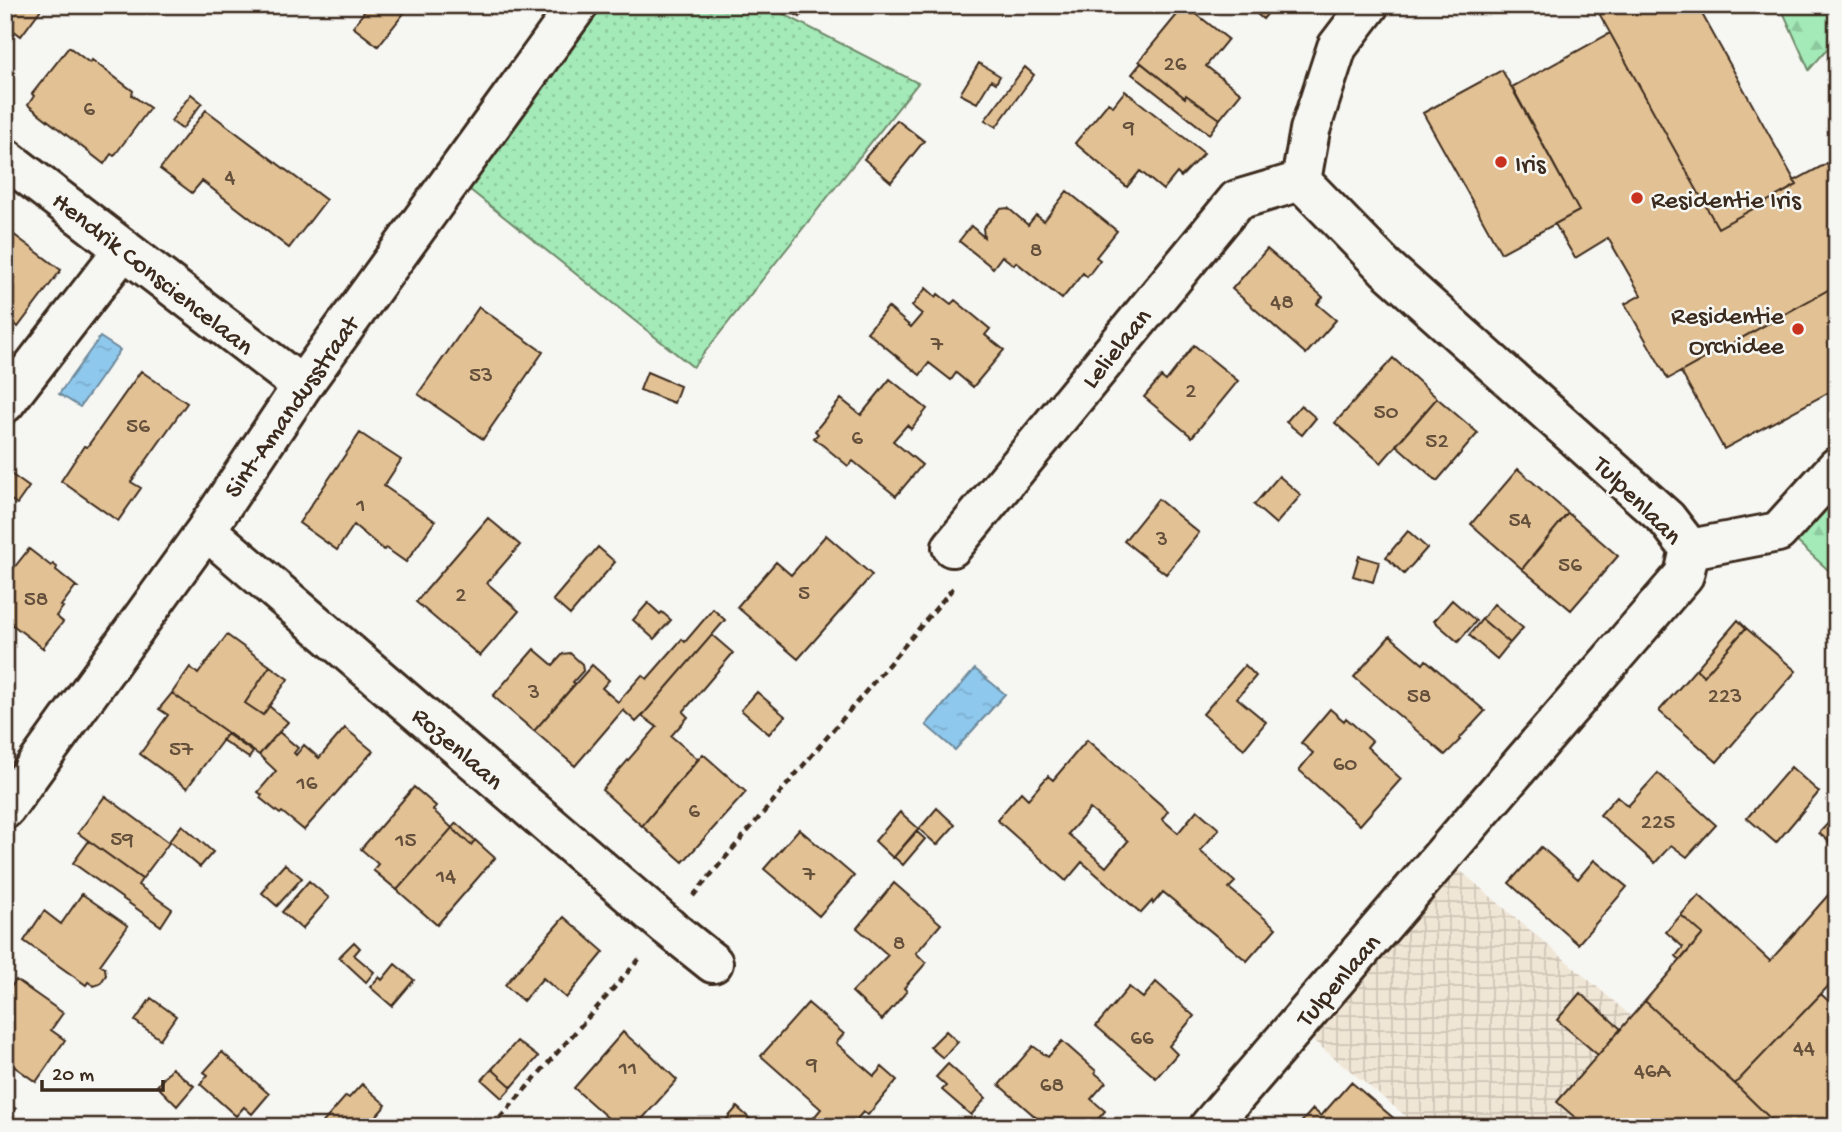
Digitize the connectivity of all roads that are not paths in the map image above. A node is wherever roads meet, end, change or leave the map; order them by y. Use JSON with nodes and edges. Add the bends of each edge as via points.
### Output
{"nodes":[{"id":1,"x":578,"y":5,"type":"edge"},
{"id":2,"x":1369,"y":5,"type":"edge"},
{"id":3,"x":5,"y":158,"type":"edge"},
{"id":4,"x":1301,"y":181,"type":"junction"},
{"id":5,"x":124,"y":249,"type":"junction"},
{"id":6,"x":302,"y":386,"type":"junction"},
{"id":7,"x":5,"y":403,"type":"edge"},
{"id":8,"x":1837,"y":467,"type":"edge"},
{"id":9,"x":206,"y":530,"type":"junction"},
{"id":10,"x":952,"y":547,"type":"road end"},
{"id":11,"x":1690,"y":550,"type":"junction"},
{"id":12,"x":5,"y":809,"type":"edge"},
{"id":13,"x":713,"y":963,"type":"dead end"},
{"id":14,"x":1209,"y":1127,"type":"edge"}],
"edges":[{"from":1,"to":6,"type":"street","name":"Sint-Amandusstraat"},
{"from":2,"to":4,"type":"street","via":[[1337,47],[1310,130]]},
{"from":3,"to":5,"type":"street","name":"Hendrik Consciencelaan"},
{"from":4,"to":10,"type":"street","name":"Lelielaan","via":[[1237,200]]},
{"from":4,"to":11,"type":"street","name":"Tulpenlaan","via":[[1386,268],[1667,519]]},
{"from":5,"to":6,"type":"street","name":"Hendrik Consciencelaan"},
{"from":5,"to":7,"type":"street"},
{"from":6,"to":9,"type":"street","name":"Sint-Amandusstraat"},
{"from":8,"to":11,"type":"street","via":[[1778,532]]},
{"from":9,"to":12,"type":"street","name":"Sint-Amandusstraat"},
{"from":9,"to":13,"type":"street","name":"Rozenlaan"},
{"from":11,"to":14,"type":"street","name":"Tulpenlaan","via":[[1684,575]]}]}
